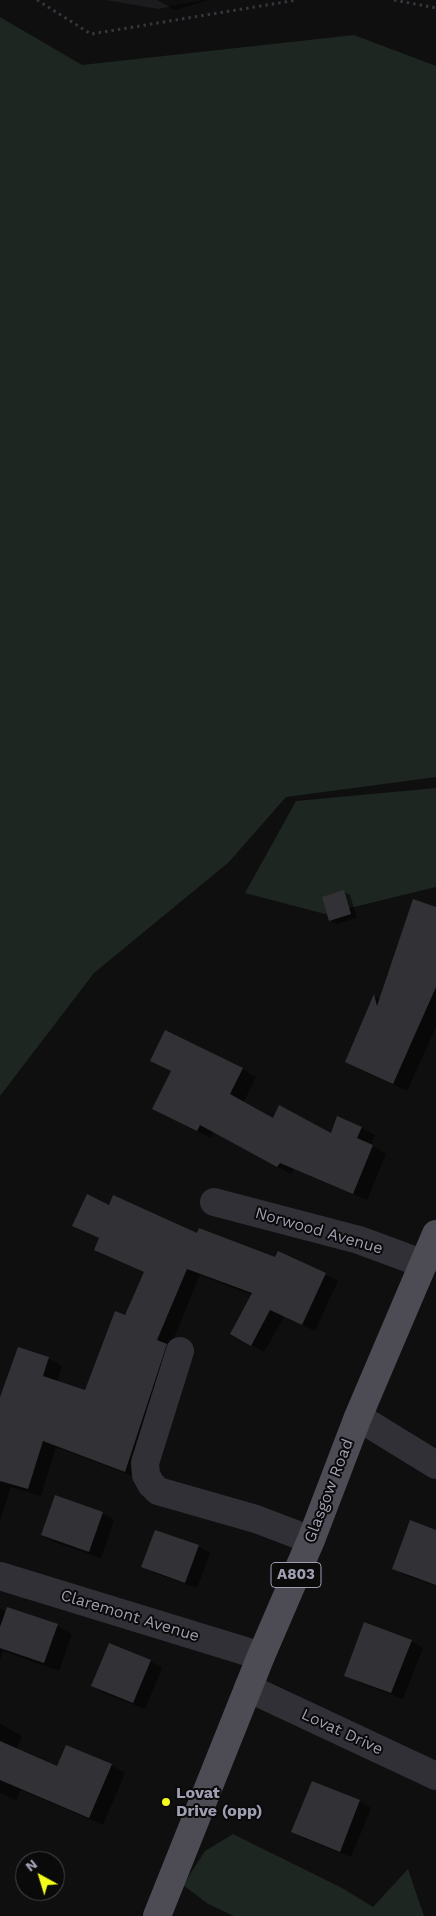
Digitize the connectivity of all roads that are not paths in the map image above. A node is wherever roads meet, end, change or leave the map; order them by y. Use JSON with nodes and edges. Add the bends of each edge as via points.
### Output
{"nodes":[{"id":1,"x":214,"y":1202,"type":"dead end"},
{"id":2,"x":436,"y":1234,"type":"edge"},
{"id":3,"x":424,"y":1264,"type":"junction"},
{"id":4,"x":180,"y":1351,"type":"dead end"},
{"id":5,"x":358,"y":1417,"type":"junction"},
{"id":6,"x":436,"y":1465,"type":"edge"},
{"id":7,"x":311,"y":1540,"type":"junction"},
{"id":8,"x":0,"y":1576,"type":"edge"},
{"id":9,"x":261,"y":1656,"type":"junction"},
{"id":10,"x":248,"y":1688,"type":"junction"},
{"id":11,"x":436,"y":1776,"type":"edge"},
{"id":12,"x":157,"y":1916,"type":"edge"}],
"edges":[{"from":1,"to":3,"type":"street","name":"Norwood Avenue","via":[[360,1240]]},
{"from":2,"to":3,"type":"main road","name":"Glasgow Road","number":"A803"},
{"from":3,"to":5,"type":"main road","name":"Glasgow Road","number":"A803"},
{"from":4,"to":7,"type":"street","via":[[145,1463],[151,1484],[158,1491]]},
{"from":5,"to":6,"type":"street"},
{"from":5,"to":7,"type":"main road","name":"Glasgow Road","number":"A803"},
{"from":7,"to":9,"type":"main road","name":"Glasgow Road","number":"A803"},
{"from":8,"to":9,"type":"street","name":"Claremont Avenue"},
{"from":9,"to":10,"type":"main road","name":"Glasgow Road","number":"A803"},
{"from":10,"to":11,"type":"street","name":"Lovat Drive"},
{"from":10,"to":12,"type":"main road","name":"Glasgow Road","number":"A803"}]}
